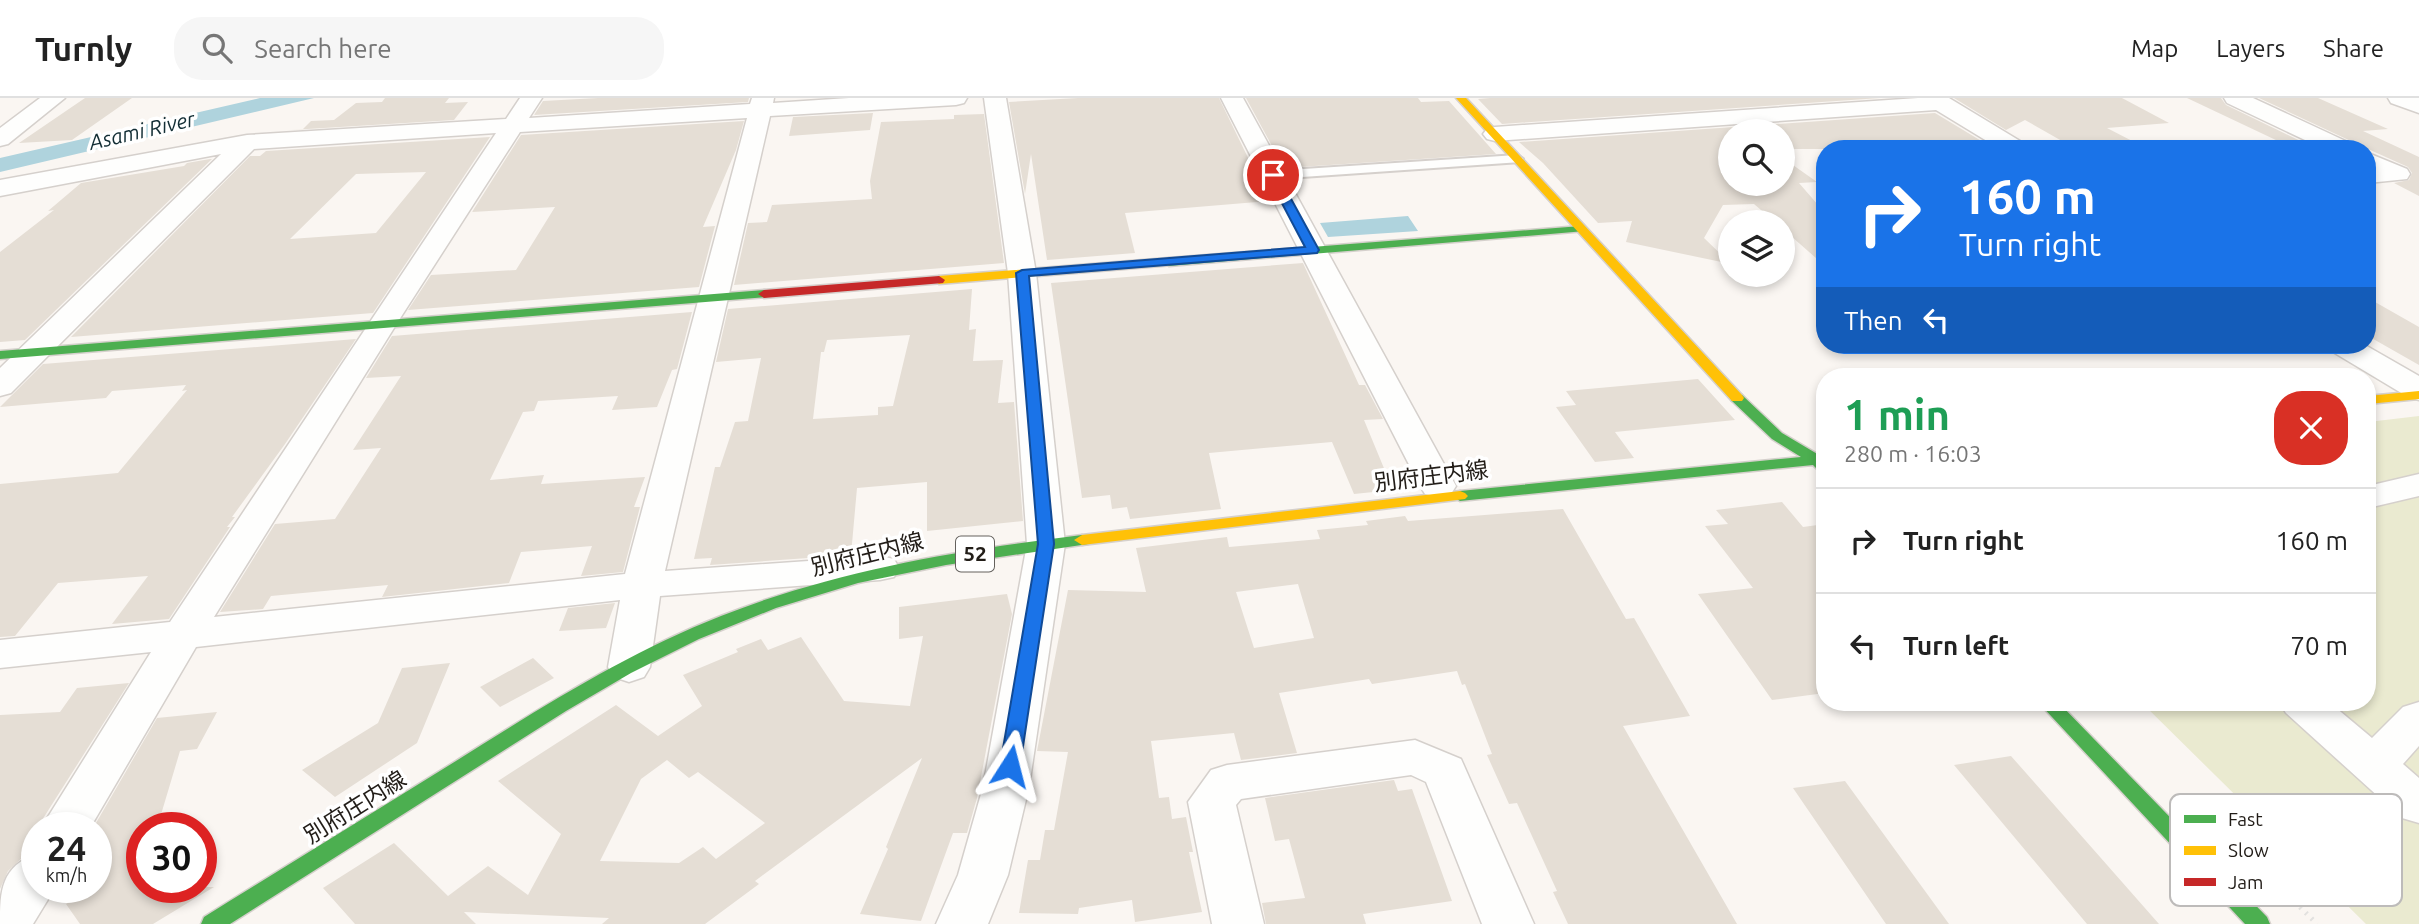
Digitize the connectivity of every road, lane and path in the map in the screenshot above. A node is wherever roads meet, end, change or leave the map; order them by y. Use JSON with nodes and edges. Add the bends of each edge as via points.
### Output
{"nodes":[{"id":1,"x":54,"y":98,"type":"edge"},
{"id":2,"x":956,"y":98,"type":"edge"},
{"id":3,"x":995,"y":98,"type":"edge"},
{"id":4,"x":1231,"y":98,"type":"edge"},
{"id":5,"x":1461,"y":98,"type":"edge"},
{"id":6,"x":1651,"y":98,"type":"edge"},
{"id":7,"x":2235,"y":98,"type":"edge"},
{"id":8,"x":2399,"y":98,"type":"edge"},
{"id":9,"x":1937,"y":101,"type":"edge"},
{"id":10,"x":762,"y":104,"type":"edge"},
{"id":11,"x":2419,"y":106,"type":"edge"},
{"id":12,"x":523,"y":112,"type":"edge"},
{"id":13,"x":1684,"y":122,"type":"junction"},
{"id":14,"x":1495,"y":134,"type":"junction"},
{"id":15,"x":0,"y":139,"type":"edge"},
{"id":16,"x":2002,"y":140,"type":"edge"},
{"id":17,"x":2325,"y":140,"type":"edge"},
{"id":18,"x":247,"y":142,"type":"junction"},
{"id":19,"x":1517,"y":159,"type":"junction"},
{"id":20,"x":2376,"y":164,"type":"edge"},
{"id":21,"x":1273,"y":175,"type":"junction"},
{"id":22,"x":2376,"y":175,"type":"edge"},
{"id":23,"x":0,"y":188,"type":"edge"},
{"id":24,"x":1581,"y":229,"type":"junction"},
{"id":25,"x":1313,"y":250,"type":"junction"},
{"id":26,"x":1022,"y":273,"type":"junction"},
{"id":27,"x":715,"y":298,"type":"junction"},
{"id":28,"x":383,"y":324,"type":"junction"},
{"id":29,"x":33,"y":352,"type":"junction"},
{"id":30,"x":2358,"y":354,"type":"edge"},
{"id":31,"x":0,"y":355,"type":"edge"},
{"id":32,"x":0,"y":386,"type":"edge"},
{"id":33,"x":2419,"y":392,"type":"edge"},
{"id":34,"x":2376,"y":399,"type":"edge"},
{"id":35,"x":1816,"y":459,"type":"edge"},
{"id":36,"x":1816,"y":463,"type":"edge"},
{"id":37,"x":2419,"y":485,"type":"edge"},
{"id":38,"x":1438,"y":486,"type":"dead end"},
{"id":39,"x":2376,"y":495,"type":"edge"},
{"id":40,"x":1046,"y":544,"type":"junction"},
{"id":41,"x":915,"y":565,"type":"junction"},
{"id":42,"x":642,"y":585,"type":"junction"},
{"id":43,"x":183,"y":634,"type":"junction"},
{"id":44,"x":0,"y":654,"type":"edge"},
{"id":45,"x":629,"y":667,"type":"junction"},
{"id":46,"x":2056,"y":711,"type":"edge"},
{"id":47,"x":2311,"y":711,"type":"edge"},
{"id":48,"x":2419,"y":718,"type":"edge"},
{"id":49,"x":2374,"y":765,"type":"junction"},
{"id":50,"x":2419,"y":805,"type":"edge"},
{"id":51,"x":75,"y":812,"type":"edge"},
{"id":52,"x":2170,"y":831,"type":"edge"},
{"id":53,"x":21,"y":900,"type":"edge"},
{"id":54,"x":2242,"y":906,"type":"edge"},
{"id":55,"x":6,"y":924,"type":"edge"},
{"id":56,"x":212,"y":924,"type":"edge"},
{"id":57,"x":962,"y":924,"type":"edge"},
{"id":58,"x":1238,"y":924,"type":"edge"},
{"id":59,"x":1508,"y":924,"type":"edge"},
{"id":60,"x":2259,"y":924,"type":"edge"}],
"edges":[{"from":1,"to":15,"type":"street"},
{"from":2,"to":10,"type":"street"},
{"from":3,"to":26,"type":"street"},
{"from":4,"to":21,"type":"street"},
{"from":5,"to":14,"type":"street"},
{"from":6,"to":13,"type":"street"},
{"from":7,"to":17,"type":"street"},
{"from":8,"to":11,"type":"street"},
{"from":9,"to":13,"type":"street"},
{"from":9,"to":16,"type":"street"},
{"from":10,"to":12,"type":"street"},
{"from":10,"to":27,"type":"street"},
{"from":12,"to":18,"type":"street"},
{"from":12,"to":28,"type":"street"},
{"from":13,"to":14,"type":"street"},
{"from":14,"to":19,"type":"street"},
{"from":18,"to":23,"type":"street"},
{"from":18,"to":29,"type":"street"},
{"from":19,"to":21,"type":"lane"},
{"from":19,"to":24,"type":"street"},
{"from":20,"to":22,"type":"street","via":[[2398,174]]},
{"from":21,"to":25,"type":"street"},
{"from":24,"to":25,"type":"street"},
{"from":24,"to":35,"type":"street","via":[[1751,412],[1777,436]]},
{"from":25,"to":26,"type":"street"},
{"from":25,"to":38,"type":"street"},
{"from":26,"to":27,"type":"street"},
{"from":26,"to":40,"type":"street"},
{"from":27,"to":28,"type":"street"},
{"from":27,"to":42,"type":"street"},
{"from":28,"to":29,"type":"street"},
{"from":28,"to":43,"type":"street"},
{"from":29,"to":31,"type":"street"},
{"from":29,"to":32,"type":"street"},
{"from":30,"to":33,"type":"street"},
{"from":33,"to":34,"type":"street"},
{"from":36,"to":40,"type":"street","name":"別府庄内線","number":"52","via":[[1516,489]]},
{"from":37,"to":39,"type":"street"},
{"from":40,"to":41,"type":"street","name":"別府庄内線","number":"52"},
{"from":40,"to":57,"type":"street","via":[[1006,787],[983,875]]},
{"from":41,"to":42,"type":"street"},
{"from":41,"to":45,"type":"street","name":"別府庄内線","number":"52","via":[[768,605],[694,634]]},
{"from":42,"to":43,"type":"street"},
{"from":42,"to":45,"type":"street"},
{"from":43,"to":44,"type":"street"},
{"from":43,"to":51,"type":"street"},
{"from":45,"to":56,"type":"street","name":"別府庄内線","number":"52"},
{"from":46,"to":52,"type":"street"},
{"from":47,"to":49,"type":"street"},
{"from":48,"to":49,"type":"street"},
{"from":49,"to":50,"type":"street"},
{"from":53,"to":55,"type":"street"},
{"from":54,"to":60,"type":"street"},
{"from":58,"to":59,"type":"street","via":[[1212,802],[1227,783],[1415,757],[1445,771]]}]}
